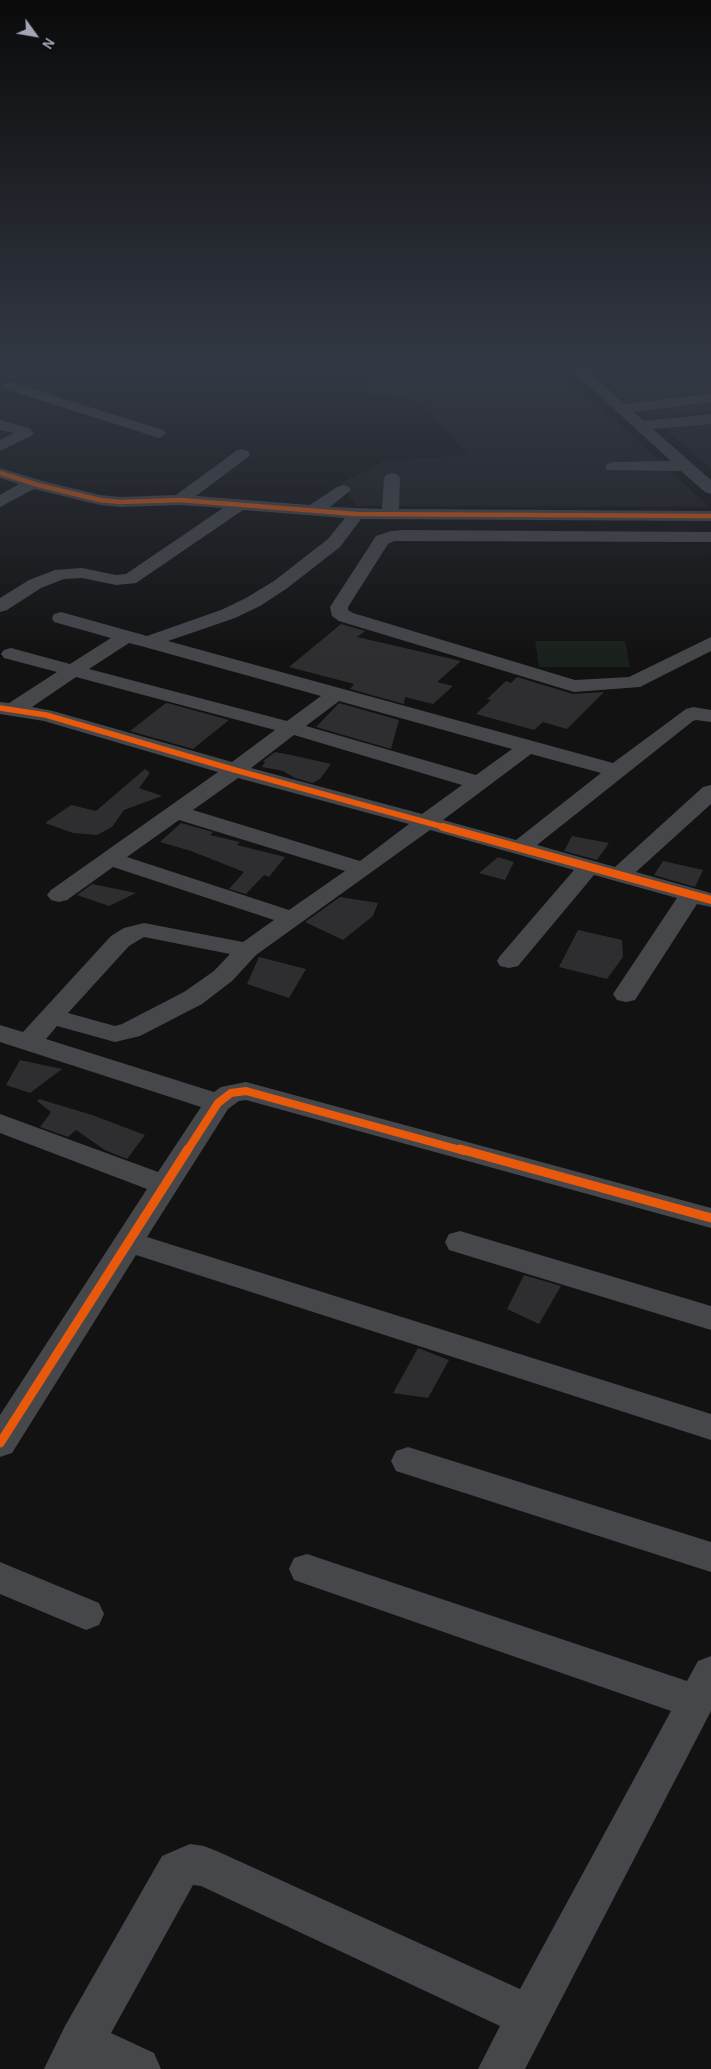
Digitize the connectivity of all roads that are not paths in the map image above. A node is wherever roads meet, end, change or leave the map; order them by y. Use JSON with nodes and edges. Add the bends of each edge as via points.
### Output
{"nodes":[{"id":1,"x":228,"y":465,"type":"edge"},
{"id":2,"x":684,"y":466,"type":"joint"},
{"id":3,"x":613,"y":467,"type":"dead end"},
{"id":4,"x":0,"y":473,"type":"edge"},
{"id":5,"x":392,"y":478,"type":"dead end"},
{"id":6,"x":32,"y":482,"type":"junction"},
{"id":7,"x":711,"y":489,"type":"edge"},
{"id":8,"x":344,"y":490,"type":"dead end"},
{"id":9,"x":180,"y":500,"type":"junction"},
{"id":10,"x":0,"y":502,"type":"edge"},
{"id":11,"x":238,"y":506,"type":"junction"},
{"id":12,"x":313,"y":511,"type":"junction"},
{"id":13,"x":356,"y":514,"type":"junction"},
{"id":14,"x":390,"y":514,"type":"junction"},
{"id":15,"x":711,"y":516,"type":"edge"},
{"id":16,"x":711,"y":537,"type":"edge"},
{"id":17,"x":0,"y":606,"type":"edge"},
{"id":18,"x":60,"y":618,"type":"dead end"},
{"id":19,"x":126,"y":636,"type":"junction"},
{"id":20,"x":148,"y":642,"type":"junction"},
{"id":21,"x":711,"y":643,"type":"edge"},
{"id":22,"x":11,"y":654,"type":"dead end"},
{"id":23,"x":72,"y":671,"type":"junction"},
{"id":24,"x":337,"y":693,"type":"junction"},
{"id":25,"x":6,"y":709,"type":"edge"},
{"id":26,"x":711,"y":716,"type":"edge"},
{"id":27,"x":291,"y":728,"type":"junction"},
{"id":28,"x":526,"y":748,"type":"junction"},
{"id":29,"x":235,"y":770,"type":"junction"},
{"id":30,"x":617,"y":771,"type":"junction"},
{"id":31,"x":479,"y":782,"type":"junction"},
{"id":32,"x":711,"y":792,"type":"edge"},
{"id":33,"x":175,"y":812,"type":"junction"},
{"id":34,"x":426,"y":822,"type":"junction"},
{"id":35,"x":519,"y":848,"type":"junction"},
{"id":36,"x":110,"y":859,"type":"junction"},
{"id":37,"x":588,"y":868,"type":"junction"},
{"id":38,"x":363,"y":869,"type":"junction"},
{"id":39,"x":618,"y":876,"type":"junction"},
{"id":40,"x":58,"y":895,"type":"dead end"},
{"id":41,"x":701,"y":898,"type":"edge"},
{"id":42,"x":291,"y":918,"type":"junction"},
{"id":43,"x":247,"y":950,"type":"junction"},
{"id":44,"x":509,"y":961,"type":"dead end"},
{"id":45,"x":626,"y":994,"type":"dead end"},
{"id":46,"x":52,"y":1017,"type":"junction"},
{"id":47,"x":0,"y":1033,"type":"edge"},
{"id":48,"x":28,"y":1042,"type":"junction"},
{"id":49,"x":218,"y":1103,"type":"junction"},
{"id":50,"x":0,"y":1123,"type":"edge"},
{"id":51,"x":164,"y":1185,"type":"junction"},
{"id":52,"x":711,"y":1218,"type":"edge"},
{"id":53,"x":129,"y":1242,"type":"junction"},
{"id":54,"x":460,"y":1242,"type":"dead end"},
{"id":55,"x":711,"y":1318,"type":"edge"},
{"id":56,"x":711,"y":1427,"type":"edge"},
{"id":57,"x":0,"y":1442,"type":"edge"},
{"id":58,"x":408,"y":1461,"type":"dead end"},
{"id":59,"x":711,"y":1557,"type":"edge"},
{"id":60,"x":308,"y":1569,"type":"dead end"},
{"id":61,"x":0,"y":1578,"type":"edge"},
{"id":62,"x":86,"y":1614,"type":"dead end"},
{"id":63,"x":704,"y":1687,"type":"edge"},
{"id":64,"x":530,"y":2017,"type":"junction"},
{"id":65,"x":74,"y":2055,"type":"edge"},
{"id":66,"x":138,"y":2069,"type":"edge"},
{"id":67,"x":501,"y":2069,"type":"edge"}],
"edges":[{"from":1,"to":9,"type":"street"},
{"from":2,"to":3,"type":"street"},
{"from":2,"to":7,"type":"street"},
{"from":4,"to":6,"type":"street"},
{"from":5,"to":14,"type":"street"},
{"from":6,"to":9,"type":"street","via":[[110,501]]},
{"from":6,"to":10,"type":"street"},
{"from":8,"to":12,"type":"street"},
{"from":9,"to":11,"type":"street"},
{"from":11,"to":12,"type":"street"},
{"from":11,"to":17,"type":"street","via":[[130,579],[116,580],[82,572],[61,574],[35,584]]},
{"from":12,"to":13,"type":"street"},
{"from":13,"to":14,"type":"street"},
{"from":13,"to":20,"type":"street","via":[[334,543],[260,598],[228,614]]},
{"from":14,"to":15,"type":"street"},
{"from":16,"to":21,"type":"street","via":[[391,536],[382,540],[339,606],[339,612],[346,617],[574,686],[633,683]]},
{"from":18,"to":19,"type":"street"},
{"from":19,"to":20,"type":"street"},
{"from":19,"to":23,"type":"street"},
{"from":20,"to":24,"type":"street"},
{"from":22,"to":23,"type":"street"},
{"from":23,"to":25,"type":"street"},
{"from":23,"to":27,"type":"street"},
{"from":24,"to":27,"type":"street"},
{"from":24,"to":28,"type":"street"},
{"from":25,"to":29,"type":"street","via":[[46,715]]},
{"from":26,"to":30,"type":"street","via":[[693,713],[686,717]]},
{"from":27,"to":29,"type":"street"},
{"from":27,"to":31,"type":"street"},
{"from":28,"to":30,"type":"street"},
{"from":28,"to":31,"type":"street"},
{"from":29,"to":33,"type":"street"},
{"from":29,"to":34,"type":"street"},
{"from":30,"to":35,"type":"street"},
{"from":31,"to":34,"type":"street"},
{"from":32,"to":39,"type":"street"},
{"from":33,"to":36,"type":"street"},
{"from":33,"to":38,"type":"street"},
{"from":34,"to":35,"type":"street"},
{"from":34,"to":38,"type":"street"},
{"from":35,"to":37,"type":"street"},
{"from":36,"to":40,"type":"street"},
{"from":36,"to":42,"type":"street"},
{"from":37,"to":39,"type":"street"},
{"from":37,"to":44,"type":"street"},
{"from":38,"to":42,"type":"street"},
{"from":39,"to":41,"type":"street"},
{"from":41,"to":45,"type":"street"},
{"from":42,"to":43,"type":"street"},
{"from":43,"to":46,"type":"street","via":[[223,976],[193,998],[131,1030],[115,1034]]},
{"from":43,"to":46,"type":"street","via":[[144,930],[133,933],[120,941]]},
{"from":46,"to":48,"type":"street"},
{"from":47,"to":48,"type":"street"},
{"from":48,"to":49,"type":"street"},
{"from":49,"to":51,"type":"street"},
{"from":49,"to":52,"type":"street","via":[[231,1093],[246,1091]]},
{"from":50,"to":51,"type":"street"},
{"from":51,"to":53,"type":"street"},
{"from":53,"to":56,"type":"street"},
{"from":53,"to":57,"type":"street"},
{"from":54,"to":55,"type":"street"},
{"from":58,"to":59,"type":"street"},
{"from":60,"to":63,"type":"street"},
{"from":61,"to":62,"type":"street"},
{"from":63,"to":64,"type":"street"},
{"from":64,"to":65,"type":"street","via":[[204,1866],[190,1864],[177,1871]]},
{"from":64,"to":67,"type":"street"},
{"from":65,"to":66,"type":"street"}]}
